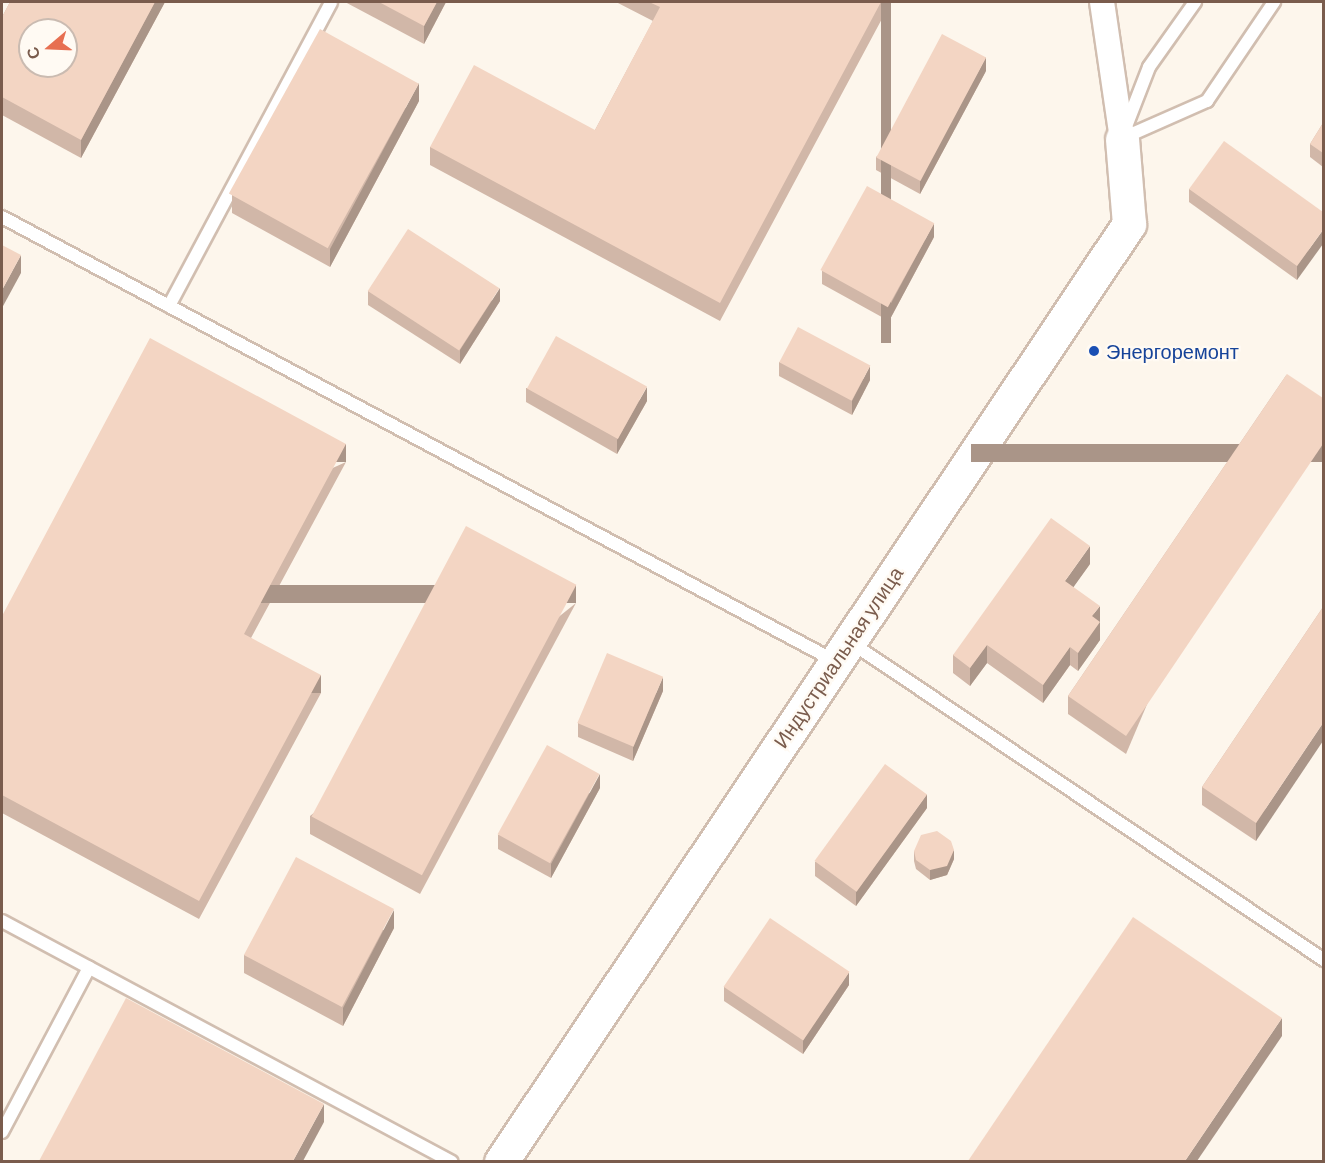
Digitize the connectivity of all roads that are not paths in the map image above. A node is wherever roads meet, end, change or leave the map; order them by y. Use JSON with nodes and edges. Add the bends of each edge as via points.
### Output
{"nodes":[{"id":1,"x":331,"y":2,"type":"edge"},
{"id":2,"x":1102,"y":2,"type":"edge"},
{"id":3,"x":1195,"y":2,"type":"edge"},
{"id":4,"x":1274,"y":2,"type":"edge"},
{"id":5,"x":1122,"y":139,"type":"junction"},
{"id":6,"x":2,"y":217,"type":"edge"},
{"id":7,"x":169,"y":306,"type":"junction"},
{"id":8,"x":842,"y":652,"type":"junction"},
{"id":9,"x":2,"y":921,"type":"edge"},
{"id":10,"x":1323,"y":960,"type":"edge"},
{"id":11,"x":89,"y":968,"type":"junction"},
{"id":12,"x":2,"y":1132,"type":"edge"},
{"id":13,"x":452,"y":1161,"type":"edge"},
{"id":14,"x":501,"y":1161,"type":"edge"}],
"edges":[{"from":1,"to":7,"type":"lane"},
{"from":2,"to":5,"type":"street"},
{"from":3,"to":5,"type":"lane","via":[[1149,67]]},
{"from":4,"to":5,"type":"lane","via":[[1207,101]]},
{"from":5,"to":8,"type":"street","name":"Индустриальная улица","via":[[1129,224]]},
{"from":6,"to":7,"type":"lane"},
{"from":7,"to":8,"type":"lane"},
{"from":8,"to":10,"type":"lane"},
{"from":8,"to":14,"type":"street","name":"Индустриальная улица"},
{"from":9,"to":11,"type":"lane"},
{"from":11,"to":12,"type":"lane"},
{"from":11,"to":13,"type":"lane"}]}
